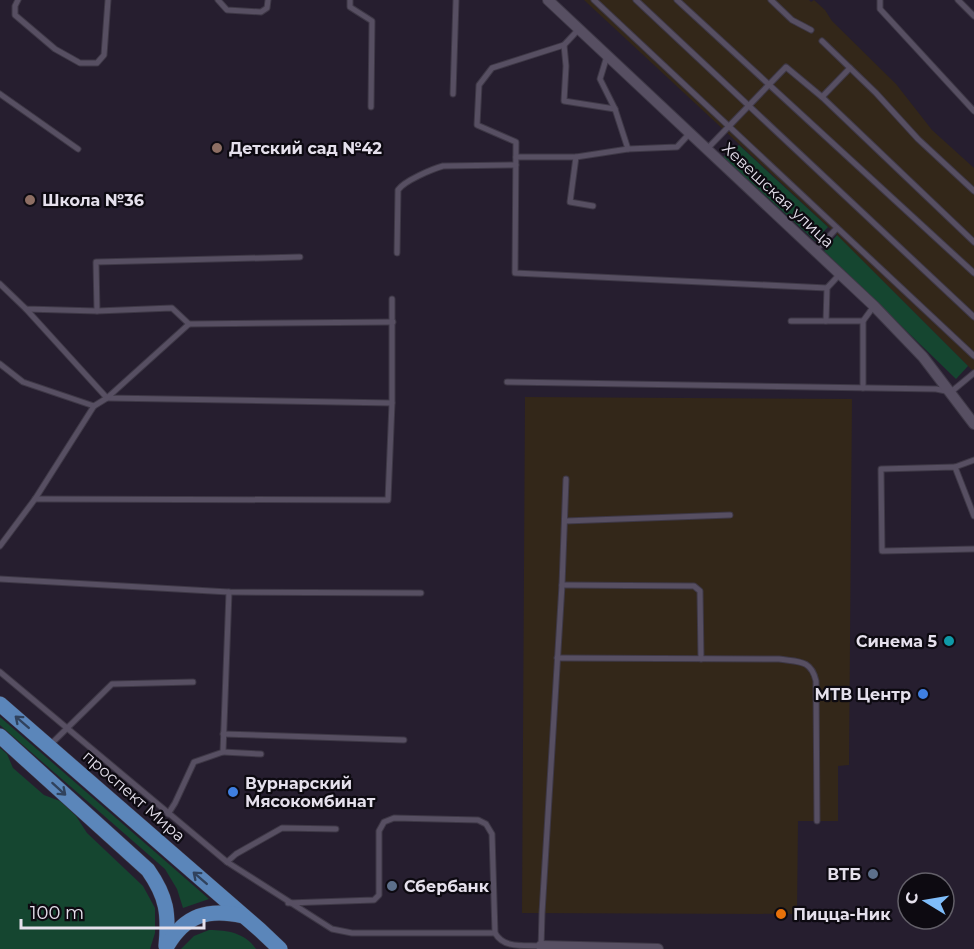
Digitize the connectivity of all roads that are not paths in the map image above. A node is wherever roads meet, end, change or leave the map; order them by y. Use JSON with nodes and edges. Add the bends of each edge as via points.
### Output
{"nodes":[{"id":1,"x":18,"y":0,"type":"edge"},
{"id":2,"x":108,"y":0,"type":"edge"},
{"id":3,"x":218,"y":0,"type":"edge"},
{"id":4,"x":268,"y":0,"type":"edge"},
{"id":5,"x":350,"y":0,"type":"edge"},
{"id":6,"x":456,"y":0,"type":"edge"},
{"id":7,"x":548,"y":0,"type":"edge"},
{"id":8,"x":594,"y":0,"type":"edge"},
{"id":9,"x":636,"y":0,"type":"edge"},
{"id":10,"x":677,"y":0,"type":"edge"},
{"id":11,"x":771,"y":0,"type":"edge"},
{"id":12,"x":880,"y":0,"type":"edge"},
{"id":13,"x":958,"y":0,"type":"edge"},
{"id":14,"x":974,"y":16,"type":"edge"},
{"id":15,"x":579,"y":29,"type":"junction"},
{"id":16,"x":811,"y":30,"type":"dead end"},
{"id":17,"x":822,"y":41,"type":"dead end"},
{"id":18,"x":564,"y":45,"type":"junction"},
{"id":19,"x":607,"y":56,"type":"junction"},
{"id":20,"x":850,"y":68,"type":"junction"},
{"id":21,"x":769,"y":85,"type":"junction"},
{"id":22,"x":0,"y":94,"type":"edge"},
{"id":23,"x":453,"y":94,"type":"dead end"},
{"id":24,"x":822,"y":97,"type":"junction"},
{"id":25,"x":748,"y":106,"type":"junction"},
{"id":26,"x":371,"y":107,"type":"dead end"},
{"id":27,"x":615,"y":109,"type":"junction"},
{"id":28,"x":974,"y":111,"type":"edge"},
{"id":29,"x":729,"y":126,"type":"junction"},
{"id":30,"x":690,"y":133,"type":"junction"},
{"id":31,"x":78,"y":149,"type":"dead end"},
{"id":32,"x":627,"y":149,"type":"junction"},
{"id":33,"x":707,"y":149,"type":"junction"},
{"id":34,"x":516,"y":157,"type":"junction"},
{"id":35,"x":576,"y":157,"type":"junction"},
{"id":36,"x":516,"y":165,"type":"junction"},
{"id":37,"x":974,"y":190,"type":"edge"},
{"id":38,"x":593,"y":206,"type":"dead end"},
{"id":39,"x":837,"y":228,"type":"junction"},
{"id":40,"x":974,"y":242,"type":"edge"},
{"id":41,"x":815,"y":251,"type":"junction"},
{"id":42,"x":397,"y":253,"type":"dead end"},
{"id":43,"x":300,"y":257,"type":"dead end"},
{"id":44,"x":974,"y":273,"type":"edge"},
{"id":45,"x":840,"y":274,"type":"junction"},
{"id":46,"x":0,"y":284,"type":"edge"},
{"id":47,"x":827,"y":288,"type":"junction"},
{"id":48,"x":392,"y":299,"type":"dead end"},
{"id":49,"x":874,"y":306,"type":"junction"},
{"id":50,"x":27,"y":309,"type":"junction"},
{"id":51,"x":97,"y":311,"type":"junction"},
{"id":52,"x":974,"y":317,"type":"edge"},
{"id":53,"x":791,"y":321,"type":"dead end"},
{"id":54,"x":826,"y":321,"type":"junction"},
{"id":55,"x":862,"y":321,"type":"junction"},
{"id":56,"x":393,"y":322,"type":"junction"},
{"id":57,"x":189,"y":324,"type":"junction"},
{"id":58,"x":974,"y":357,"type":"edge"},
{"id":59,"x":0,"y":364,"type":"edge"},
{"id":60,"x":974,"y":373,"type":"edge"},
{"id":61,"x":507,"y":382,"type":"dead end"},
{"id":62,"x":863,"y":388,"type":"junction"},
{"id":63,"x":951,"y":392,"type":"junction"},
{"id":64,"x":107,"y":398,"type":"junction"},
{"id":65,"x":392,"y":403,"type":"junction"},
{"id":66,"x":94,"y":406,"type":"junction"},
{"id":67,"x":974,"y":424,"type":"edge"},
{"id":68,"x":974,"y":460,"type":"edge"},
{"id":69,"x":956,"y":466,"type":"junction"},
{"id":70,"x":566,"y":479,"type":"dead end"},
{"id":71,"x":35,"y":499,"type":"junction"},
{"id":72,"x":730,"y":515,"type":"dead end"},
{"id":73,"x":974,"y":516,"type":"edge"},
{"id":74,"x":565,"y":521,"type":"junction"},
{"id":75,"x":0,"y":546,"type":"edge"},
{"id":76,"x":974,"y":549,"type":"edge"},
{"id":77,"x":0,"y":579,"type":"edge"},
{"id":78,"x":562,"y":585,"type":"junction"},
{"id":79,"x":229,"y":592,"type":"junction"},
{"id":80,"x":421,"y":593,"type":"dead end"},
{"id":81,"x":557,"y":658,"type":"junction"},
{"id":82,"x":701,"y":659,"type":"junction"},
{"id":83,"x":0,"y":672,"type":"edge"},
{"id":84,"x":193,"y":682,"type":"dead end"},
{"id":85,"x":0,"y":704,"type":"edge"},
{"id":86,"x":66,"y":727,"type":"junction"},
{"id":87,"x":223,"y":734,"type":"junction"},
{"id":88,"x":0,"y":736,"type":"edge"},
{"id":89,"x":404,"y":740,"type":"dead end"},
{"id":90,"x":49,"y":746,"type":"junction"},
{"id":91,"x":223,"y":752,"type":"junction"},
{"id":92,"x":261,"y":754,"type":"dead end"},
{"id":93,"x":168,"y":814,"type":"junction"},
{"id":94,"x":817,"y":821,"type":"dead end"},
{"id":95,"x":336,"y":829,"type":"dead end"},
{"id":96,"x":227,"y":862,"type":"junction"},
{"id":97,"x":288,"y":903,"type":"junction"},
{"id":98,"x":244,"y":916,"type":"junction"},
{"id":99,"x":495,"y":933,"type":"junction"},
{"id":100,"x":276,"y":947,"type":"edge"},
{"id":101,"x":541,"y":947,"type":"edge"},
{"id":102,"x":166,"y":948,"type":"edge"},
{"id":103,"x":658,"y":949,"type":"edge"}],
"edges":[{"from":1,"to":2,"type":"lane","via":[[15,15],[55,50],[80,63],[97,63],[104,56]]},
{"from":3,"to":4,"type":"lane","via":[[226,10],[261,12],[267,8]]},
{"from":5,"to":26,"type":"lane","via":[[350,7],[372,21]]},
{"from":6,"to":23,"type":"lane"},
{"from":7,"to":15,"type":"street","name":"Хевешская улица"},
{"from":8,"to":29,"type":"lane"},
{"from":9,"to":25,"type":"lane"},
{"from":10,"to":21,"type":"lane"},
{"from":11,"to":16,"type":"lane","via":[[792,20]]},
{"from":12,"to":28,"type":"lane","via":[[880,9]]},
{"from":13,"to":14,"type":"lane"},
{"from":15,"to":18,"type":"lane"},
{"from":15,"to":19,"type":"street","name":"Хевешская улица"},
{"from":17,"to":20,"type":"lane"},
{"from":18,"to":27,"type":"lane","via":[[564,101]]},
{"from":18,"to":34,"type":"lane","via":[[492,68],[479,85],[477,125],[516,142]]},
{"from":19,"to":27,"type":"lane","via":[[600,79]]},
{"from":19,"to":30,"type":"street","name":"Хевешская улица"},
{"from":20,"to":24,"type":"lane"},
{"from":20,"to":37,"type":"lane"},
{"from":21,"to":24,"type":"lane","via":[[786,67]]},
{"from":21,"to":25,"type":"lane"},
{"from":21,"to":44,"type":"lane"},
{"from":22,"to":31,"type":"lane"},
{"from":24,"to":40,"type":"lane"},
{"from":25,"to":29,"type":"lane"},
{"from":25,"to":52,"type":"lane"},
{"from":27,"to":32,"type":"lane"},
{"from":29,"to":33,"type":"lane"},
{"from":29,"to":39,"type":"lane"},
{"from":30,"to":32,"type":"lane","via":[[677,147]]},
{"from":30,"to":33,"type":"street","name":"Хевешская улица"},
{"from":32,"to":35,"type":"lane"},
{"from":33,"to":41,"type":"street","name":"Хевешская улица"},
{"from":34,"to":35,"type":"lane"},
{"from":34,"to":36,"type":"lane"},
{"from":35,"to":38,"type":"lane","via":[[570,202]]},
{"from":36,"to":42,"type":"lane","via":[[443,165],[401,185]]},
{"from":36,"to":47,"type":"lane","via":[[514,273]]},
{"from":39,"to":41,"type":"lane"},
{"from":39,"to":58,"type":"lane"},
{"from":41,"to":45,"type":"street","name":"Хевешская улица"},
{"from":43,"to":51,"type":"lane","via":[[96,262]]},
{"from":45,"to":47,"type":"lane"},
{"from":45,"to":49,"type":"street","name":"Хевешская улица"},
{"from":46,"to":50,"type":"lane"},
{"from":47,"to":54,"type":"lane"},
{"from":48,"to":56,"type":"lane"},
{"from":49,"to":55,"type":"lane"},
{"from":49,"to":63,"type":"street","name":"Хевешская улица"},
{"from":50,"to":51,"type":"lane"},
{"from":50,"to":64,"type":"lane"},
{"from":51,"to":57,"type":"lane","via":[[172,308]]},
{"from":53,"to":54,"type":"lane"},
{"from":54,"to":55,"type":"lane"},
{"from":55,"to":62,"type":"lane"},
{"from":56,"to":57,"type":"lane"},
{"from":56,"to":65,"type":"lane"},
{"from":57,"to":64,"type":"lane"},
{"from":59,"to":66,"type":"lane","via":[[23,382]]},
{"from":60,"to":63,"type":"lane"},
{"from":61,"to":62,"type":"lane"},
{"from":62,"to":63,"type":"lane"},
{"from":63,"to":67,"type":"street","name":"Хевешская улица"},
{"from":64,"to":65,"type":"lane"},
{"from":64,"to":66,"type":"lane"},
{"from":65,"to":71,"type":"lane","via":[[388,500]]},
{"from":66,"to":71,"type":"lane"},
{"from":68,"to":69,"type":"lane"},
{"from":69,"to":73,"type":"lane"},
{"from":69,"to":76,"type":"lane","via":[[882,469],[882,551]]},
{"from":70,"to":74,"type":"lane"},
{"from":71,"to":75,"type":"lane"},
{"from":72,"to":74,"type":"lane"},
{"from":74,"to":78,"type":"lane"},
{"from":77,"to":79,"type":"lane"},
{"from":78,"to":81,"type":"lane"},
{"from":78,"to":82,"type":"lane","via":[[694,586],[700,591]]},
{"from":79,"to":80,"type":"lane"},
{"from":79,"to":87,"type":"lane"},
{"from":81,"to":82,"type":"lane"},
{"from":81,"to":101,"type":"lane"},
{"from":82,"to":94,"type":"lane","via":[[779,659],[805,663],[813,670]]},
{"from":83,"to":86,"type":"lane"},
{"from":84,"to":86,"type":"lane","via":[[112,684]]},
{"from":90,"to":85,"type":"main road","name":"проспект Мира","one_way":true},
{"from":86,"to":90,"type":"lane"},
{"from":86,"to":93,"type":"lane"},
{"from":87,"to":89,"type":"lane"},
{"from":87,"to":91,"type":"lane"},
{"from":88,"to":102,"type":"main road","one_way":true,"via":[[148,870],[167,911]]},
{"from":98,"to":90,"type":"main road","name":"проспект Мира","one_way":true},
{"from":91,"to":92,"type":"lane"},
{"from":91,"to":93,"type":"lane","via":[[194,762]]},
{"from":93,"to":96,"type":"lane"},
{"from":95,"to":96,"type":"lane","via":[[282,828]]},
{"from":96,"to":97,"type":"lane"},
{"from":97,"to":99,"type":"lane","via":[[332,929],[352,933]]},
{"from":97,"to":99,"type":"lane","via":[[374,900],[379,895],[379,831],[384,822],[394,818],[478,820],[492,834]]},
{"from":98,"to":100,"type":"main road","name":"проспект Мира"},
{"from":98,"to":102,"type":"main road","via":[[211,913],[196,917],[173,935]]},
{"from":99,"to":101,"type":"lane","via":[[508,944]]},
{"from":101,"to":103,"type":"street"}]}
